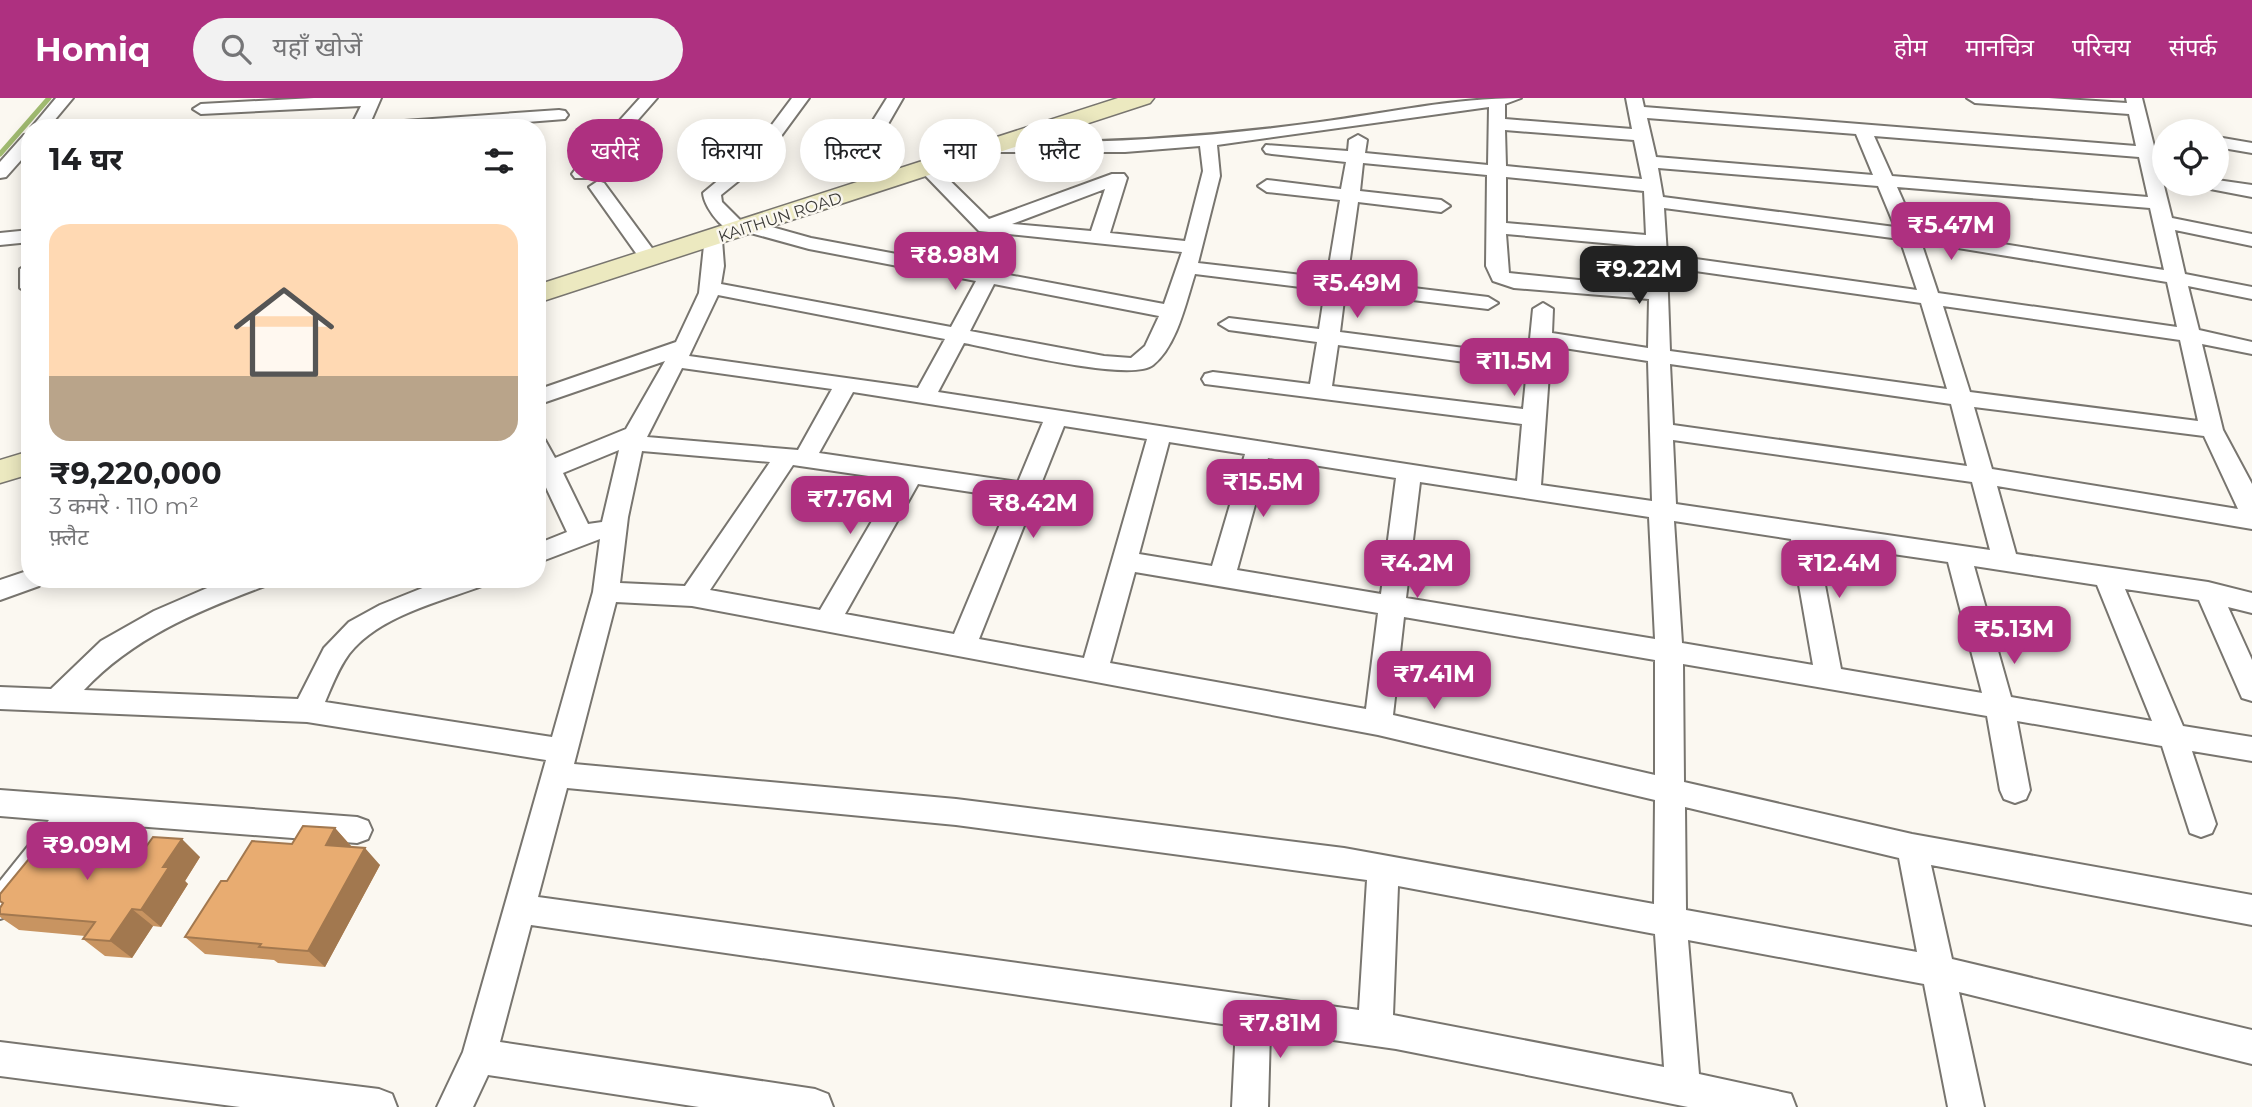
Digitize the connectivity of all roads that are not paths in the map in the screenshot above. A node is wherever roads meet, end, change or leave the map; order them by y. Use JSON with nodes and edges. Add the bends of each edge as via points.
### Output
{"nodes":[{"id":1,"x":65,"y":98,"type":"edge"},
{"id":2,"x":486,"y":98,"type":"edge"},
{"id":3,"x":649,"y":98,"type":"edge"},
{"id":4,"x":801,"y":98,"type":"edge"},
{"id":5,"x":895,"y":98,"type":"edge"},
{"id":6,"x":1142,"y":98,"type":"edge"},
{"id":7,"x":1975,"y":98,"type":"edge"},
{"id":8,"x":372,"y":99,"type":"edge"},
{"id":9,"x":1505,"y":99,"type":"edge"},
{"id":10,"x":254,"y":102,"type":"edge"},
{"id":11,"x":1636,"y":105,"type":"edge"},
{"id":12,"x":201,"y":109,"type":"dead end"},
{"id":13,"x":2137,"y":112,"type":"edge"},
{"id":14,"x":559,"y":115,"type":"dead end"},
{"id":15,"x":47,"y":119,"type":"edge"},
{"id":16,"x":363,"y":119,"type":"edge"},
{"id":17,"x":477,"y":119,"type":"edge"},
{"id":18,"x":522,"y":119,"type":"edge"},
{"id":19,"x":630,"y":119,"type":"edge"},
{"id":20,"x":882,"y":119,"type":"edge"},
{"id":21,"x":1362,"y":121,"type":"junction"},
{"id":22,"x":2152,"y":123,"type":"edge"},
{"id":23,"x":1498,"y":124,"type":"junction"},
{"id":24,"x":1863,"y":131,"type":"junction"},
{"id":25,"x":1643,"y":135,"type":"junction"},
{"id":26,"x":1207,"y":138,"type":"junction"},
{"id":27,"x":2229,"y":144,"type":"edge"},
{"id":28,"x":1001,"y":145,"type":"edge"},
{"id":29,"x":1001,"y":147,"type":"edge"},
{"id":30,"x":2252,"y":148,"type":"edge"},
{"id":31,"x":21,"y":149,"type":"edge"},
{"id":32,"x":1272,"y":149,"type":"dead end"},
{"id":33,"x":1356,"y":158,"type":"junction"},
{"id":34,"x":2152,"y":161,"type":"edge"},
{"id":35,"x":1648,"y":162,"type":"junction"},
{"id":36,"x":2152,"y":167,"type":"edge"},
{"id":37,"x":4,"y":169,"type":"edge"},
{"id":38,"x":1499,"y":173,"type":"junction"},
{"id":39,"x":1884,"y":180,"type":"junction"},
{"id":40,"x":888,"y":182,"type":"edge"},
{"id":41,"x":941,"y":182,"type":"edge"},
{"id":42,"x":1267,"y":186,"type":"dead end"},
{"id":43,"x":598,"y":187,"type":"dead end"},
{"id":44,"x":2229,"y":187,"type":"edge"},
{"id":45,"x":2252,"y":191,"type":"edge"},
{"id":46,"x":1654,"y":193,"type":"junction"},
{"id":47,"x":1349,"y":196,"type":"junction"},
{"id":48,"x":2158,"y":196,"type":"edge"},
{"id":49,"x":1441,"y":206,"type":"dead end"},
{"id":50,"x":2161,"y":213,"type":"junction"},
{"id":51,"x":986,"y":227,"type":"junction"},
{"id":52,"x":745,"y":228,"type":"junction"},
{"id":53,"x":1498,"y":228,"type":"junction"},
{"id":54,"x":1908,"y":234,"type":"junction"},
{"id":55,"x":21,"y":237,"type":"edge"},
{"id":56,"x":0,"y":239,"type":"edge"},
{"id":57,"x":1099,"y":239,"type":"junction"},
{"id":58,"x":712,"y":240,"type":"junction"},
{"id":59,"x":2252,"y":240,"type":"edge"},
{"id":60,"x":1191,"y":247,"type":"junction"},
{"id":61,"x":1658,"y":251,"type":"junction"},
{"id":62,"x":650,"y":259,"type":"junction"},
{"id":63,"x":1185,"y":267,"type":"junction"},
{"id":64,"x":988,"y":277,"type":"junction"},
{"id":65,"x":2178,"y":278,"type":"junction"},
{"id":66,"x":1336,"y":285,"type":"junction"},
{"id":67,"x":711,"y":288,"type":"junction"},
{"id":68,"x":546,"y":291,"type":"edge"},
{"id":69,"x":2252,"y":293,"type":"edge"},
{"id":70,"x":1658,"y":294,"type":"junction"},
{"id":71,"x":1928,"y":297,"type":"junction"},
{"id":72,"x":1489,"y":303,"type":"dead end"},
{"id":73,"x":1543,"y":309,"type":"dead end"},
{"id":74,"x":1172,"y":312,"type":"junction"},
{"id":75,"x":1229,"y":324,"type":"dead end"},
{"id":76,"x":958,"y":335,"type":"junction"},
{"id":77,"x":2192,"y":335,"type":"junction"},
{"id":78,"x":1328,"y":337,"type":"junction"},
{"id":79,"x":1541,"y":338,"type":"junction"},
{"id":80,"x":2252,"y":348,"type":"edge"},
{"id":81,"x":680,"y":354,"type":"junction"},
{"id":82,"x":1659,"y":356,"type":"junction"},
{"id":83,"x":1480,"y":357,"type":"dead end"},
{"id":84,"x":1213,"y":379,"type":"dead end"},
{"id":85,"x":846,"y":384,"type":"junction"},
{"id":86,"x":1320,"y":393,"type":"junction"},
{"id":87,"x":546,"y":395,"type":"edge"},
{"id":88,"x":925,"y":396,"type":"junction"},
{"id":89,"x":1962,"y":397,"type":"junction"},
{"id":90,"x":1057,"y":416,"type":"junction"},
{"id":91,"x":1535,"y":418,"type":"junction"},
{"id":92,"x":2212,"y":430,"type":"junction"},
{"id":93,"x":1660,"y":431,"type":"junction"},
{"id":94,"x":1160,"y":433,"type":"junction"},
{"id":95,"x":634,"y":439,"type":"junction"},
{"id":96,"x":1259,"y":448,"type":"junction"},
{"id":97,"x":796,"y":457,"type":"junction"},
{"id":98,"x":21,"y":465,"type":"edge"},
{"id":99,"x":546,"y":471,"type":"edge"},
{"id":100,"x":1409,"y":471,"type":"junction"},
{"id":101,"x":0,"y":472,"type":"edge"},
{"id":102,"x":912,"y":475,"type":"junction"},
{"id":103,"x":1983,"y":476,"type":"junction"},
{"id":104,"x":546,"y":477,"type":"edge"},
{"id":105,"x":2245,"y":480,"type":"edge"},
{"id":106,"x":1528,"y":491,"type":"junction"},
{"id":107,"x":1029,"y":492,"type":"junction"},
{"id":108,"x":1662,"y":510,"type":"junction"},
{"id":109,"x":2252,"y":517,"type":"edge"},
{"id":110,"x":613,"y":525,"type":"junction"},
{"id":111,"x":1802,"y":531,"type":"junction"},
{"id":112,"x":582,"y":537,"type":"junction"},
{"id":113,"x":546,"y":551,"type":"edge"},
{"id":114,"x":1958,"y":554,"type":"junction"},
{"id":115,"x":1126,"y":561,"type":"junction"},
{"id":116,"x":2006,"y":564,"type":"junction"},
{"id":117,"x":1222,"y":576,"type":"junction"},
{"id":118,"x":2107,"y":577,"type":"junction"},
{"id":119,"x":21,"y":582,"type":"edge"},
{"id":120,"x":233,"y":588,"type":"edge"},
{"id":121,"x":449,"y":588,"type":"edge"},
{"id":122,"x":0,"y":590,"type":"edge"},
{"id":123,"x":606,"y":592,"type":"junction"},
{"id":124,"x":2208,"y":592,"type":"junction"},
{"id":125,"x":692,"y":596,"type":"junction"},
{"id":126,"x":2252,"y":603,"type":"edge"},
{"id":127,"x":1393,"y":605,"type":"junction"},
{"id":128,"x":828,"y":620,"type":"junction"},
{"id":129,"x":963,"y":645,"type":"junction"},
{"id":130,"x":1669,"y":651,"type":"junction"},
{"id":131,"x":1094,"y":671,"type":"junction"},
{"id":132,"x":1829,"y":678,"type":"junction"},
{"id":133,"x":2252,"y":690,"type":"edge"},
{"id":134,"x":0,"y":698,"type":"edge"},
{"id":135,"x":57,"y":701,"type":"junction"},
{"id":136,"x":2000,"y":707,"type":"junction"},
{"id":137,"x":307,"y":711,"type":"junction"},
{"id":138,"x":1378,"y":723,"type":"junction"},
{"id":139,"x":2173,"y":736,"type":"junction"},
{"id":140,"x":2252,"y":749,"type":"edge"},
{"id":141,"x":559,"y":762,"type":"junction"},
{"id":142,"x":2015,"y":790,"type":"dead end"},
{"id":143,"x":1667,"y":793,"type":"junction"},
{"id":144,"x":0,"y":803,"type":"edge"},
{"id":145,"x":75,"y":810,"type":"junction"},
{"id":146,"x":2201,"y":824,"type":"dead end"},
{"id":147,"x":357,"y":830,"type":"dead end"},
{"id":148,"x":1912,"y":848,"type":"junction"},
{"id":149,"x":1383,"y":869,"type":"junction"},
{"id":150,"x":0,"y":905,"type":"edge"},
{"id":151,"x":520,"y":909,"type":"junction"},
{"id":152,"x":2252,"y":910,"type":"edge"},
{"id":153,"x":1670,"y":921,"type":"junction"},
{"id":154,"x":1938,"y":971,"type":"junction"},
{"id":155,"x":1254,"y":1012,"type":"junction"},
{"id":156,"x":1376,"y":1028,"type":"junction"},
{"id":157,"x":2252,"y":1047,"type":"edge"},
{"id":158,"x":479,"y":1056,"type":"junction"},
{"id":159,"x":0,"y":1059,"type":"edge"},
{"id":160,"x":1683,"y":1088,"type":"junction"},
{"id":161,"x":272,"y":1101,"type":"edge"},
{"id":162,"x":379,"y":1107,"type":"edge"},
{"id":163,"x":455,"y":1107,"type":"edge"},
{"id":164,"x":815,"y":1107,"type":"edge"},
{"id":165,"x":1250,"y":1107,"type":"edge"},
{"id":166,"x":1778,"y":1107,"type":"edge"},
{"id":167,"x":1966,"y":1107,"type":"edge"}],
"edges":[{"from":1,"to":15,"type":"street"},
{"from":2,"to":17,"type":"street"},
{"from":3,"to":19,"type":"street"},
{"from":4,"to":52,"type":"street","via":[[755,159],[712,193],[713,203]]},
{"from":5,"to":20,"type":"street"},
{"from":6,"to":28,"type":"street","name":"KAITHUN ROAD"},
{"from":7,"to":13,"type":"street"},
{"from":8,"to":10,"type":"street"},
{"from":8,"to":16,"type":"street"},
{"from":9,"to":21,"type":"street"},
{"from":9,"to":23,"type":"street"},
{"from":10,"to":12,"type":"street"},
{"from":11,"to":24,"type":"street"},
{"from":11,"to":25,"type":"street"},
{"from":13,"to":22,"type":"street"},
{"from":13,"to":34,"type":"street"},
{"from":14,"to":18,"type":"street"},
{"from":21,"to":26,"type":"street"},
{"from":21,"to":33,"type":"street"},
{"from":23,"to":25,"type":"street"},
{"from":23,"to":38,"type":"street"},
{"from":24,"to":36,"type":"street"},
{"from":24,"to":39,"type":"street"},
{"from":25,"to":35,"type":"street"},
{"from":26,"to":29,"type":"street","via":[[1072,148]]},
{"from":26,"to":60,"type":"street","via":[[1211,178]]},
{"from":27,"to":30,"type":"street"},
{"from":31,"to":37,"type":"street"},
{"from":32,"to":33,"type":"street"},
{"from":33,"to":38,"type":"street"},
{"from":33,"to":47,"type":"street"},
{"from":35,"to":39,"type":"street"},
{"from":35,"to":46,"type":"street"},
{"from":38,"to":46,"type":"street"},
{"from":38,"to":53,"type":"street"},
{"from":39,"to":50,"type":"street"},
{"from":39,"to":54,"type":"street"},
{"from":40,"to":52,"type":"street","name":"KAITHUN ROAD"},
{"from":41,"to":51,"type":"street"},
{"from":42,"to":47,"type":"street"},
{"from":43,"to":62,"type":"street"},
{"from":44,"to":45,"type":"street"},
{"from":46,"to":54,"type":"street"},
{"from":46,"to":61,"type":"street"},
{"from":47,"to":49,"type":"street"},
{"from":47,"to":66,"type":"street"},
{"from":48,"to":50,"type":"street"},
{"from":50,"to":59,"type":"street"},
{"from":50,"to":65,"type":"street"},
{"from":51,"to":57,"type":"street"},
{"from":51,"to":57,"type":"street","via":[[1118,178]]},
{"from":52,"to":58,"type":"street","name":"KAITHUN ROAD"},
{"from":52,"to":64,"type":"street"},
{"from":53,"to":61,"type":"street"},
{"from":53,"to":70,"type":"street","via":[[1496,266],[1505,280]]},
{"from":54,"to":65,"type":"street"},
{"from":54,"to":71,"type":"street"},
{"from":55,"to":56,"type":"street"},
{"from":57,"to":60,"type":"street"},
{"from":58,"to":62,"type":"street","name":"KAITHUN ROAD"},
{"from":58,"to":67,"type":"street","via":[[716,268]]},
{"from":60,"to":63,"type":"street"},
{"from":61,"to":70,"type":"street"},
{"from":61,"to":71,"type":"street"},
{"from":62,"to":68,"type":"street","name":"KAITHUN ROAD"},
{"from":63,"to":66,"type":"street"},
{"from":63,"to":74,"type":"street"},
{"from":64,"to":74,"type":"street"},
{"from":64,"to":76,"type":"street"},
{"from":65,"to":69,"type":"street"},
{"from":65,"to":77,"type":"street"},
{"from":66,"to":72,"type":"street"},
{"from":66,"to":78,"type":"street"},
{"from":67,"to":76,"type":"street"},
{"from":67,"to":81,"type":"street"},
{"from":70,"to":82,"type":"street"},
{"from":71,"to":77,"type":"street"},
{"from":71,"to":89,"type":"street"},
{"from":73,"to":79,"type":"street"},
{"from":74,"to":76,"type":"street","via":[[1150,356],[1134,365]]},
{"from":75,"to":78,"type":"street"},
{"from":76,"to":88,"type":"street"},
{"from":77,"to":80,"type":"street"},
{"from":77,"to":92,"type":"street"},
{"from":78,"to":83,"type":"street"},
{"from":78,"to":86,"type":"street"},
{"from":79,"to":82,"type":"street"},
{"from":79,"to":91,"type":"street"},
{"from":81,"to":85,"type":"street"},
{"from":81,"to":87,"type":"street"},
{"from":81,"to":95,"type":"street"},
{"from":82,"to":89,"type":"street"},
{"from":82,"to":93,"type":"street"},
{"from":84,"to":86,"type":"street"},
{"from":85,"to":88,"type":"street"},
{"from":85,"to":97,"type":"street"},
{"from":86,"to":91,"type":"street"},
{"from":88,"to":90,"type":"street"},
{"from":89,"to":92,"type":"street"},
{"from":89,"to":103,"type":"street"},
{"from":90,"to":94,"type":"street"},
{"from":90,"to":107,"type":"street"},
{"from":91,"to":106,"type":"street"},
{"from":92,"to":105,"type":"street"},
{"from":93,"to":103,"type":"street"},
{"from":93,"to":108,"type":"street"},
{"from":94,"to":96,"type":"street"},
{"from":94,"to":115,"type":"street"},
{"from":95,"to":97,"type":"street"},
{"from":95,"to":99,"type":"street"},
{"from":95,"to":110,"type":"street"},
{"from":96,"to":100,"type":"street"},
{"from":96,"to":117,"type":"street"},
{"from":97,"to":102,"type":"street"},
{"from":97,"to":125,"type":"street"},
{"from":98,"to":101,"type":"street"},
{"from":100,"to":106,"type":"street"},
{"from":100,"to":127,"type":"street"},
{"from":102,"to":107,"type":"street"},
{"from":102,"to":128,"type":"street"},
{"from":103,"to":109,"type":"street"},
{"from":103,"to":116,"type":"street"},
{"from":104,"to":112,"type":"street"},
{"from":105,"to":109,"type":"street"},
{"from":106,"to":108,"type":"street"},
{"from":107,"to":129,"type":"street"},
{"from":108,"to":111,"type":"street"},
{"from":108,"to":130,"type":"street"},
{"from":110,"to":112,"type":"street"},
{"from":110,"to":123,"type":"street"},
{"from":111,"to":114,"type":"street"},
{"from":111,"to":132,"type":"street"},
{"from":112,"to":113,"type":"street"},
{"from":114,"to":116,"type":"street"},
{"from":114,"to":136,"type":"street"},
{"from":115,"to":117,"type":"street"},
{"from":115,"to":131,"type":"street"},
{"from":116,"to":118,"type":"street"},
{"from":117,"to":127,"type":"street"},
{"from":118,"to":124,"type":"street"},
{"from":118,"to":139,"type":"street"},
{"from":119,"to":122,"type":"street"},
{"from":120,"to":135,"type":"street","via":[[192,604],[110,649]]},
{"from":121,"to":137,"type":"street","via":[[407,604],[346,640]]},
{"from":123,"to":125,"type":"street"},
{"from":123,"to":141,"type":"street"},
{"from":124,"to":126,"type":"street"},
{"from":124,"to":133,"type":"street"},
{"from":125,"to":128,"type":"street"},
{"from":127,"to":130,"type":"street"},
{"from":127,"to":138,"type":"street"},
{"from":128,"to":129,"type":"street"},
{"from":129,"to":131,"type":"street"},
{"from":130,"to":132,"type":"street"},
{"from":130,"to":143,"type":"street"},
{"from":131,"to":138,"type":"street"},
{"from":132,"to":136,"type":"street"},
{"from":134,"to":135,"type":"street"},
{"from":135,"to":137,"type":"street"},
{"from":136,"to":139,"type":"street"},
{"from":136,"to":142,"type":"street"},
{"from":137,"to":141,"type":"street"},
{"from":138,"to":143,"type":"street"},
{"from":139,"to":140,"type":"street"},
{"from":139,"to":146,"type":"street"},
{"from":141,"to":149,"type":"street"},
{"from":141,"to":151,"type":"street"},
{"from":143,"to":148,"type":"street"},
{"from":143,"to":153,"type":"street"},
{"from":144,"to":145,"type":"street"},
{"from":145,"to":147,"type":"street"},
{"from":145,"to":150,"type":"street"},
{"from":148,"to":152,"type":"street"},
{"from":148,"to":154,"type":"street"},
{"from":149,"to":153,"type":"street"},
{"from":149,"to":156,"type":"street"},
{"from":151,"to":155,"type":"street"},
{"from":151,"to":158,"type":"street"},
{"from":153,"to":154,"type":"street"},
{"from":153,"to":160,"type":"street"},
{"from":154,"to":157,"type":"street"},
{"from":154,"to":167,"type":"street"},
{"from":155,"to":156,"type":"street"},
{"from":155,"to":165,"type":"street"},
{"from":156,"to":160,"type":"street"},
{"from":158,"to":163,"type":"street"},
{"from":158,"to":164,"type":"street"},
{"from":159,"to":161,"type":"street"},
{"from":160,"to":166,"type":"street"},
{"from":161,"to":162,"type":"street"}]}
